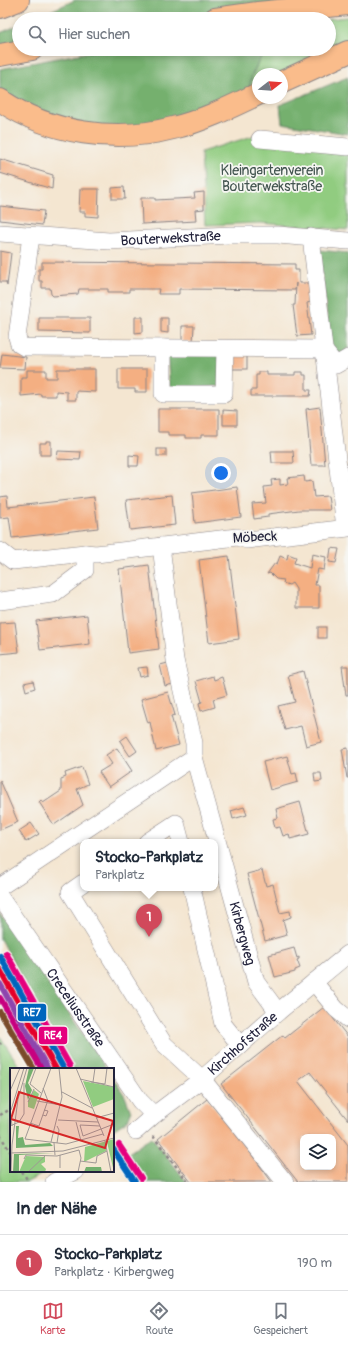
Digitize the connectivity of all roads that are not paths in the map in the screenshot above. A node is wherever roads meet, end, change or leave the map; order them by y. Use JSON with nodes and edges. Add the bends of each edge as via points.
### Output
{"nodes":[{"id":1,"x":18,"y":0,"type":"edge"},
{"id":2,"x":348,"y":4,"type":"edge"},
{"id":3,"x":0,"y":7,"type":"edge"},
{"id":4,"x":268,"y":12,"type":"edge"},
{"id":5,"x":348,"y":52,"type":"edge"},
{"id":6,"x":12,"y":53,"type":"edge"},
{"id":7,"x":0,"y":55,"type":"edge"},
{"id":8,"x":288,"y":79,"type":"edge"},
{"id":9,"x":252,"y":97,"type":"edge"},
{"id":10,"x":0,"y":100,"type":"edge"},
{"id":11,"x":260,"y":139,"type":"dead end"},
{"id":12,"x":348,"y":147,"type":"edge"},
{"id":13,"x":0,"y":233,"type":"edge"},
{"id":14,"x":31,"y":236,"type":"junction"},
{"id":15,"x":311,"y":237,"type":"junction"},
{"id":16,"x":348,"y":241,"type":"edge"},
{"id":17,"x":163,"y":348,"type":"junction"},
{"id":18,"x":225,"y":349,"type":"junction"},
{"id":19,"x":323,"y":349,"type":"junction"},
{"id":20,"x":348,"y":358,"type":"edge"},
{"id":21,"x":348,"y":363,"type":"edge"},
{"id":22,"x":329,"y":392,"type":"junction"},
{"id":23,"x":346,"y":528,"type":"edge"},
{"id":24,"x":161,"y":546,"type":"junction"},
{"id":25,"x":0,"y":551,"type":"edge"},
{"id":26,"x":85,"y":553,"type":"junction"},
{"id":27,"x":0,"y":601,"type":"edge"},
{"id":28,"x":194,"y":757,"type":"junction"},
{"id":29,"x":152,"y":839,"type":"edge"},
{"id":30,"x":180,"y":839,"type":"edge"},
{"id":31,"x":217,"y":839,"type":"edge"},
{"id":32,"x":218,"y":844,"type":"edge"},
{"id":33,"x":80,"y":885,"type":"edge"},
{"id":34,"x":0,"y":887,"type":"edge"},
{"id":35,"x":193,"y":891,"type":"edge"},
{"id":36,"x":0,"y":897,"type":"edge"},
{"id":37,"x":348,"y":954,"type":"edge"},
{"id":38,"x":314,"y":982,"type":"junction"},
{"id":39,"x":278,"y":1012,"type":"junction"},
{"id":40,"x":348,"y":1019,"type":"edge"},
{"id":41,"x":240,"y":1045,"type":"junction"},
{"id":42,"x":202,"y":1079,"type":"junction"},
{"id":43,"x":145,"y":1123,"type":"joint"},
{"id":44,"x":74,"y":1172,"type":"edge"},
{"id":45,"x":54,"y":1182,"type":"edge"},
{"id":46,"x":285,"y":1182,"type":"edge"}],
"edges":[{"from":1,"to":3,"type":"highway"},
{"from":2,"to":4,"type":"highway"},
{"from":5,"to":8,"type":"highway"},
{"from":6,"to":7,"type":"highway"},
{"from":9,"to":10,"type":"highway","via":[[174,128],[114,135],[94,134],[54,125]]},
{"from":11,"to":12,"type":"street"},
{"from":13,"to":14,"type":"street","name":"Bouterwekstraße"},
{"from":14,"to":15,"type":"street","name":"Bouterwekstraße","via":[[109,241],[230,235]]},
{"from":14,"to":17,"type":"street","via":[[17,337],[19,344],[24,347]]},
{"from":15,"to":16,"type":"street","name":"Bouterwekstraße"},
{"from":15,"to":19,"type":"street"},
{"from":17,"to":18,"type":"street"},
{"from":17,"to":18,"type":"street","via":[[163,394],[224,394]]},
{"from":18,"to":19,"type":"street"},
{"from":19,"to":20,"type":"street","via":[[336,365]]},
{"from":19,"to":22,"type":"street"},
{"from":21,"to":22,"type":"street"},
{"from":22,"to":23,"type":"street"},
{"from":23,"to":24,"type":"street","name":"Möbeck","via":[[247,540],[237,537]]},
{"from":24,"to":26,"type":"street","name":"Möbeck","via":[[96,554]]},
{"from":24,"to":28,"type":"street","name":"Kirbergweg","via":[[175,660],[194,743]]},
{"from":25,"to":26,"type":"street","name":"Möbeck","via":[[13,561]]},
{"from":26,"to":27,"type":"street","via":[[86,570],[53,594]]},
{"from":28,"to":31,"type":"street","name":"Kirbergweg"},
{"from":28,"to":34,"type":"street"},
{"from":29,"to":30,"type":"street","via":[[176,823]]},
{"from":32,"to":39,"type":"street","name":"Kirbergweg","via":[[256,982]]},
{"from":33,"to":42,"type":"street","via":[[70,892],[164,1044]]},
{"from":35,"to":41,"type":"street","via":[[223,1024]]},
{"from":36,"to":43,"type":"street","name":"Creceliusstraße","via":[[140,1101]]},
{"from":37,"to":38,"type":"street","name":"Kirchhofstraße"},
{"from":38,"to":39,"type":"street","name":"Kirchhofstraße"},
{"from":38,"to":40,"type":"street","via":[[336,1009]]},
{"from":39,"to":41,"type":"street","name":"Kirchhofstraße"},
{"from":41,"to":42,"type":"street","name":"Kirchhofstraße"},
{"from":42,"to":43,"type":"street","name":"Kirchhofstraße"},
{"from":42,"to":46,"type":"street"},
{"from":44,"to":45,"type":"street"}]}
